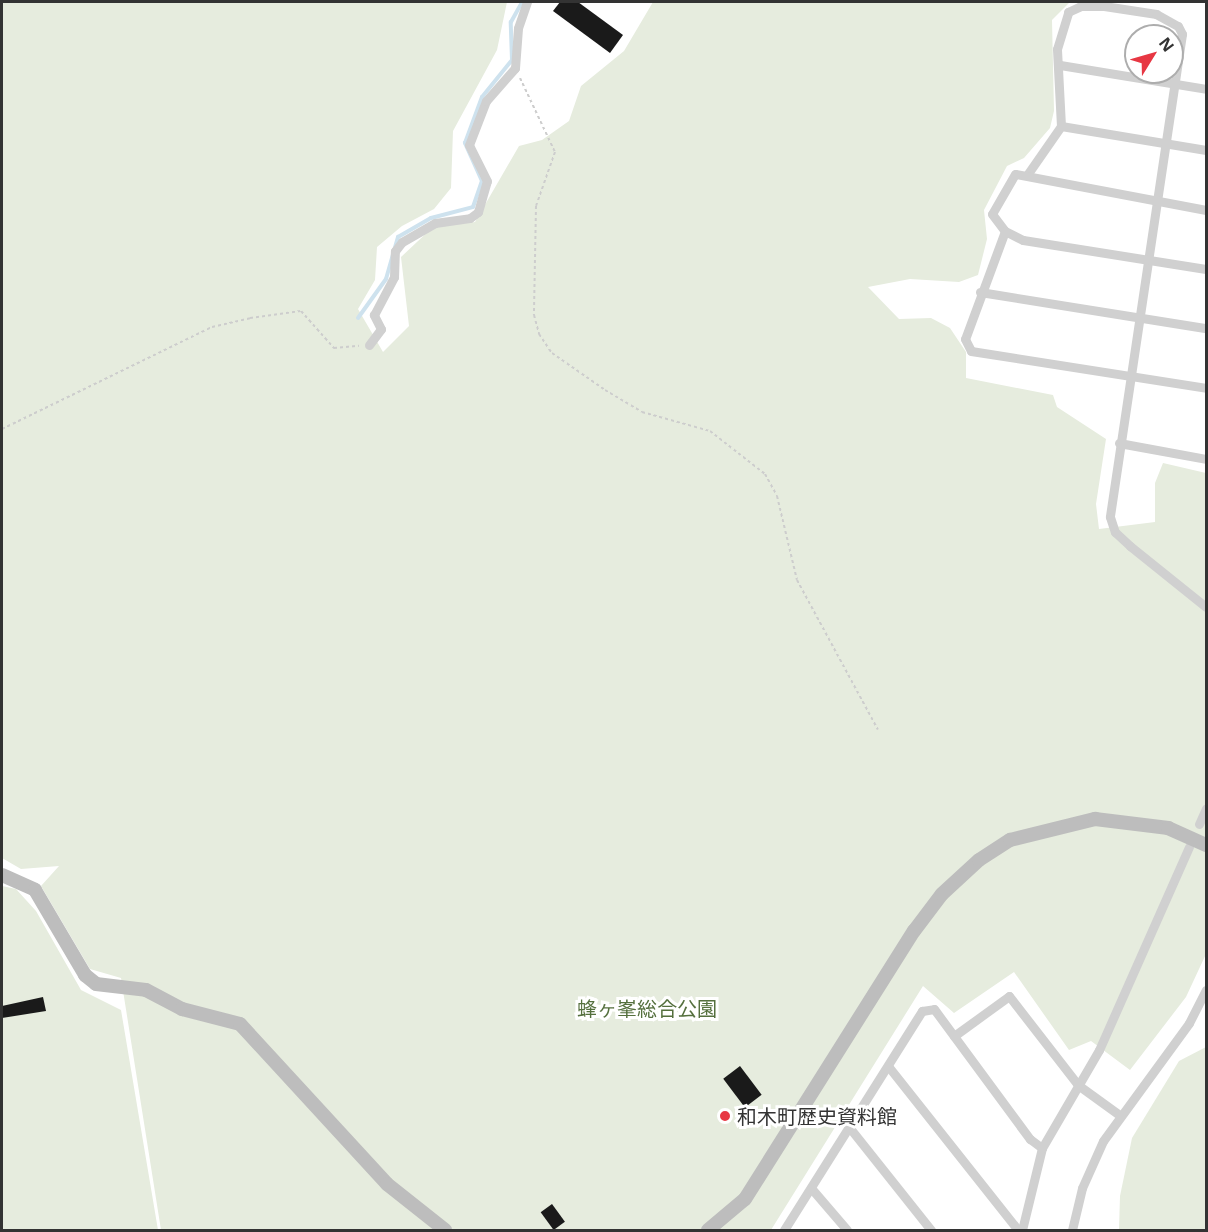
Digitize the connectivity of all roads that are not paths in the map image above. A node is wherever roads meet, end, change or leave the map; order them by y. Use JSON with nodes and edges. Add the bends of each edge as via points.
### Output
{"nodes":[{"id":1,"x":527,"y":2,"type":"edge"},
{"id":2,"x":1169,"y":24,"type":"edge"},
{"id":3,"x":1060,"y":65,"type":"junction"},
{"id":4,"x":1124,"y":76,"type":"edge"},
{"id":5,"x":1174,"y":84,"type":"joint"},
{"id":6,"x":1206,"y":89,"type":"edge"},
{"id":7,"x":1061,"y":126,"type":"junction"},
{"id":8,"x":1165,"y":144,"type":"junction"},
{"id":9,"x":1206,"y":150,"type":"edge"},
{"id":10,"x":1027,"y":175,"type":"junction"},
{"id":11,"x":1156,"y":202,"type":"junction"},
{"id":12,"x":1206,"y":210,"type":"edge"},
{"id":13,"x":1005,"y":231,"type":"junction"},
{"id":14,"x":1148,"y":260,"type":"junction"},
{"id":15,"x":1206,"y":269,"type":"edge"},
{"id":16,"x":980,"y":292,"type":"junction"},
{"id":17,"x":1138,"y":318,"type":"junction"},
{"id":18,"x":1206,"y":328,"type":"edge"},
{"id":19,"x":369,"y":345,"type":"road end"},
{"id":20,"x":1129,"y":376,"type":"junction"},
{"id":21,"x":1206,"y":388,"type":"edge"},
{"id":22,"x":1119,"y":443,"type":"junction"},
{"id":23,"x":1206,"y":459,"type":"edge"},
{"id":24,"x":1206,"y":607,"type":"edge"},
{"id":25,"x":1206,"y":808,"type":"edge"},
{"id":26,"x":1199,"y":824,"type":"dead end"},
{"id":27,"x":1206,"y":845,"type":"edge"},
{"id":28,"x":1189,"y":847,"type":"dead end"},
{"id":29,"x":2,"y":874,"type":"edge"},
{"id":30,"x":1206,"y":990,"type":"edge"},
{"id":31,"x":954,"y":1036,"type":"junction"},
{"id":32,"x":888,"y":1066,"type":"junction"},
{"id":33,"x":1078,"y":1085,"type":"junction"},
{"id":34,"x":1118,"y":1114,"type":"junction"},
{"id":35,"x":849,"y":1127,"type":"junction"},
{"id":36,"x":1042,"y":1148,"type":"junction"},
{"id":37,"x":812,"y":1188,"type":"junction"},
{"id":38,"x":445,"y":1230,"type":"edge"},
{"id":39,"x":708,"y":1230,"type":"edge"},
{"id":40,"x":784,"y":1230,"type":"edge"},
{"id":41,"x":847,"y":1230,"type":"edge"},
{"id":42,"x":931,"y":1230,"type":"edge"},
{"id":43,"x":1020,"y":1230,"type":"edge"},
{"id":44,"x":1072,"y":1230,"type":"edge"}],
"edges":[{"from":1,"to":19,"type":"street","via":[[518,28],[515,68],[486,101],[469,145],[487,181],[477,212],[470,218],[435,223],[402,242],[395,251],[394,277],[374,315],[381,330]]},
{"from":2,"to":3,"type":"street","via":[[1156,14],[1081,6],[1068,12],[1057,49]]},
{"from":3,"to":4,"type":"street"},
{"from":3,"to":7,"type":"street"},
{"from":5,"to":6,"type":"street"},
{"from":5,"to":8,"type":"street"},
{"from":7,"to":8,"type":"street"},
{"from":7,"to":10,"type":"street"},
{"from":8,"to":9,"type":"street"},
{"from":8,"to":11,"type":"street"},
{"from":10,"to":11,"type":"street","via":[[1041,183]]},
{"from":10,"to":13,"type":"street","via":[[1015,174],[992,214]]},
{"from":11,"to":12,"type":"street"},
{"from":11,"to":14,"type":"street"},
{"from":13,"to":14,"type":"street","via":[[1023,240]]},
{"from":13,"to":16,"type":"street"},
{"from":14,"to":15,"type":"street"},
{"from":14,"to":17,"type":"street"},
{"from":16,"to":17,"type":"street"},
{"from":16,"to":20,"type":"street","via":[[965,339],[972,351]]},
{"from":17,"to":18,"type":"street"},
{"from":17,"to":20,"type":"street"},
{"from":20,"to":21,"type":"street"},
{"from":20,"to":22,"type":"street"},
{"from":22,"to":23,"type":"street"},
{"from":22,"to":24,"type":"street","via":[[1110,500],[1115,532]]},
{"from":25,"to":26,"type":"street"},
{"from":27,"to":39,"type":"street","via":[[1167,828],[1095,819],[1028,834],[979,860],[942,894],[914,931],[744,1199]]},
{"from":28,"to":33,"type":"street","via":[[1104,1040]]},
{"from":29,"to":38,"type":"street","via":[[35,890],[86,975],[96,984],[146,990],[182,1009],[240,1024],[387,1184]]},
{"from":30,"to":34,"type":"street","via":[[1189,1023]]},
{"from":31,"to":32,"type":"street","via":[[934,1010],[922,1011]]},
{"from":31,"to":33,"type":"street","via":[[1009,996]]},
{"from":31,"to":36,"type":"street","via":[[1030,1139]]},
{"from":32,"to":35,"type":"street"},
{"from":32,"to":43,"type":"street"},
{"from":33,"to":34,"type":"street"},
{"from":33,"to":36,"type":"street"},
{"from":34,"to":44,"type":"street","via":[[1091,1165]]},
{"from":35,"to":37,"type":"street"},
{"from":35,"to":42,"type":"street"},
{"from":36,"to":43,"type":"street"},
{"from":37,"to":40,"type":"street"},
{"from":37,"to":41,"type":"street"}]}
